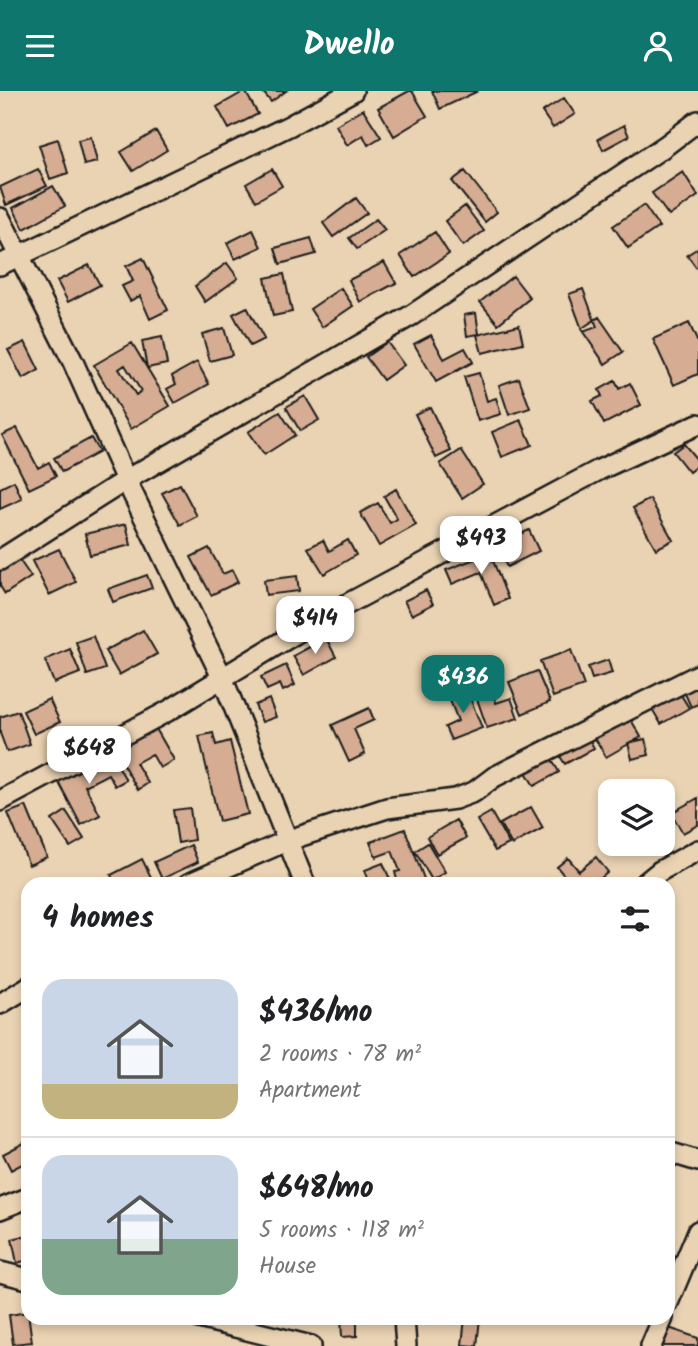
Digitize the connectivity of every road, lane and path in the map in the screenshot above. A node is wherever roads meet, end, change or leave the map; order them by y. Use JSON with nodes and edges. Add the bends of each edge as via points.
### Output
{"nodes":[{"id":1,"x":353,"y":91,"type":"edge"},
{"id":2,"x":698,"y":121,"type":"edge"},
{"id":3,"x":0,"y":218,"type":"edge"},
{"id":4,"x":19,"y":255,"type":"junction"},
{"id":5,"x":0,"y":265,"type":"edge"},
{"id":6,"x":698,"y":424,"type":"edge"},
{"id":7,"x":126,"y":480,"type":"junction"},
{"id":8,"x":0,"y":560,"type":"edge"},
{"id":9,"x":698,"y":675,"type":"edge"},
{"id":10,"x":222,"y":677,"type":"junction"},
{"id":11,"x":0,"y":801,"type":"edge"},
{"id":12,"x":289,"y":840,"type":"junction"},
{"id":13,"x":698,"y":849,"type":"edge"},
{"id":14,"x":204,"y":877,"type":"edge"},
{"id":15,"x":302,"y":877,"type":"edge"},
{"id":16,"x":653,"y":877,"type":"edge"},
{"id":17,"x":21,"y":991,"type":"edge"},
{"id":18,"x":0,"y":1003,"type":"edge"},
{"id":19,"x":675,"y":1154,"type":"edge"},
{"id":20,"x":698,"y":1161,"type":"edge"},
{"id":21,"x":21,"y":1201,"type":"edge"},
{"id":22,"x":0,"y":1209,"type":"edge"},
{"id":23,"x":698,"y":1231,"type":"edge"},
{"id":24,"x":0,"y":1272,"type":"edge"},
{"id":25,"x":21,"y":1277,"type":"edge"},
{"id":26,"x":675,"y":1286,"type":"edge"},
{"id":27,"x":227,"y":1325,"type":"edge"},
{"id":28,"x":404,"y":1325,"type":"edge"},
{"id":29,"x":660,"y":1325,"type":"edge"},
{"id":30,"x":311,"y":1346,"type":"edge"},
{"id":31,"x":406,"y":1346,"type":"edge"},
{"id":32,"x":651,"y":1346,"type":"edge"}],
"edges":[{"from":1,"to":4,"type":"street"},
{"from":2,"to":7,"type":"street","via":[[412,316]]},
{"from":3,"to":4,"type":"street"},
{"from":4,"to":5,"type":"street"},
{"from":4,"to":7,"type":"street"},
{"from":6,"to":10,"type":"street","via":[[599,470],[321,618]]},
{"from":7,"to":8,"type":"street"},
{"from":7,"to":10,"type":"street"},
{"from":9,"to":12,"type":"street","via":[[494,777],[474,792],[387,808]]},
{"from":10,"to":11,"type":"street"},
{"from":10,"to":12,"type":"street"},
{"from":12,"to":14,"type":"street"},
{"from":12,"to":15,"type":"street"},
{"from":13,"to":16,"type":"street"},
{"from":17,"to":18,"type":"street"},
{"from":19,"to":20,"type":"street"},
{"from":21,"to":22,"type":"street"},
{"from":23,"to":26,"type":"street"},
{"from":24,"to":25,"type":"street"},
{"from":27,"to":30,"type":"street"},
{"from":28,"to":31,"type":"street"},
{"from":29,"to":32,"type":"street"}]}
